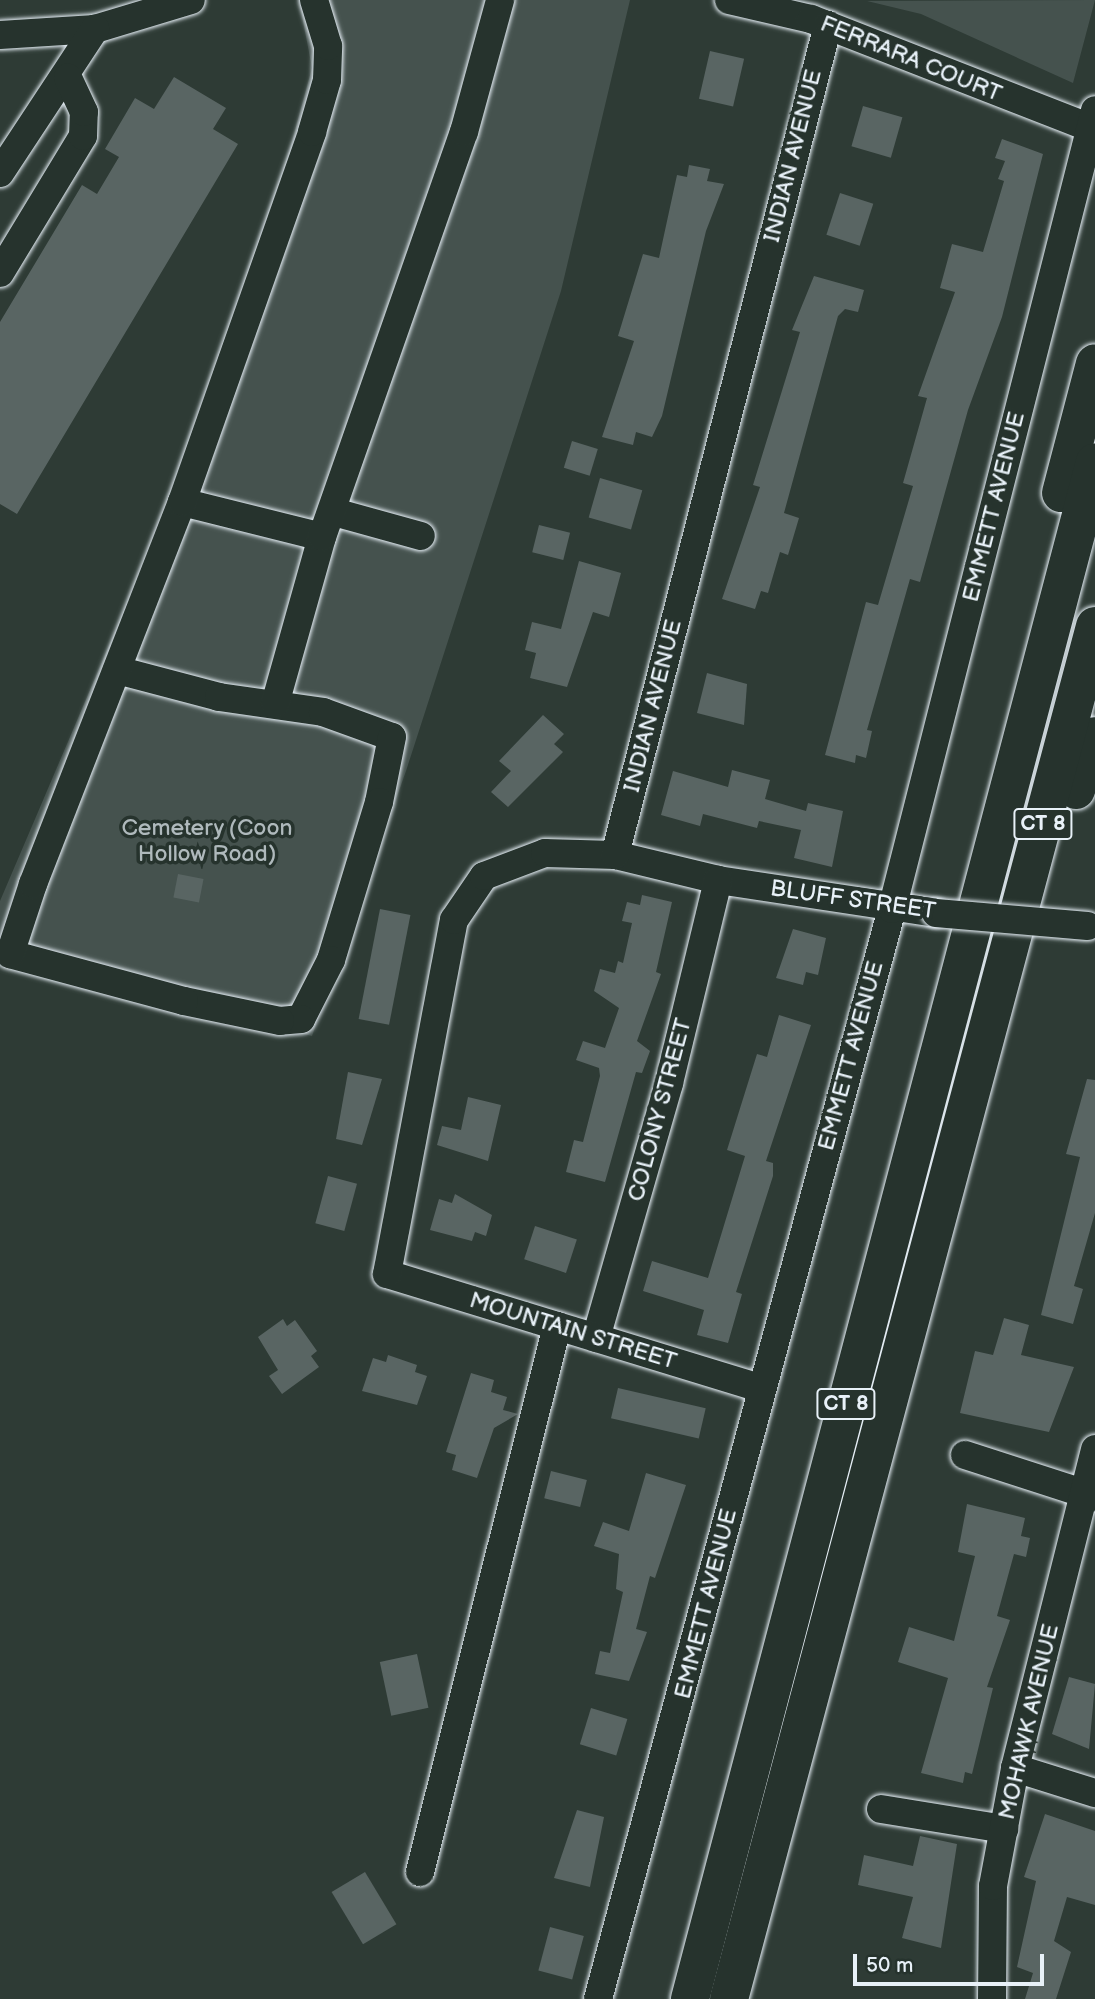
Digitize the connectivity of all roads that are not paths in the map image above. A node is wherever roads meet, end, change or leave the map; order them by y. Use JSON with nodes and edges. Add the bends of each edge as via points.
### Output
{"nodes":[{"id":1,"x":191,"y":0,"type":"edge"},
{"id":2,"x":314,"y":0,"type":"edge"},
{"id":3,"x":500,"y":0,"type":"edge"},
{"id":4,"x":729,"y":0,"type":"edge"},
{"id":5,"x":828,"y":25,"type":"junction"},
{"id":6,"x":95,"y":29,"type":"junction"},
{"id":7,"x":0,"y":35,"type":"edge"},
{"id":8,"x":68,"y":78,"type":"junction"},
{"id":9,"x":1093,"y":119,"type":"edge"},
{"id":10,"x":0,"y":173,"type":"edge"},
{"id":11,"x":0,"y":273,"type":"edge"},
{"id":12,"x":1095,"y":363,"type":"edge"},
{"id":13,"x":1095,"y":461,"type":"edge"},
{"id":14,"x":182,"y":502,"type":"junction"},
{"id":15,"x":334,"y":512,"type":"junction"},
{"id":16,"x":421,"y":536,"type":"dead end"},
{"id":17,"x":322,"y":537,"type":"junction"},
{"id":18,"x":1095,"y":626,"type":"edge"},
{"id":19,"x":117,"y":670,"type":"junction"},
{"id":20,"x":275,"y":704,"type":"junction"},
{"id":21,"x":1095,"y":736,"type":"edge"},
{"id":22,"x":1005,"y":810,"type":"junction"},
{"id":23,"x":615,"y":855,"type":"junction"},
{"id":24,"x":718,"y":880,"type":"junction"},
{"id":25,"x":892,"y":909,"type":"junction"},
{"id":26,"x":1091,"y":927,"type":"edge"},
{"id":27,"x":990,"y":1022,"type":"junction"},
{"id":28,"x":557,"y":1326,"type":"junction"},
{"id":29,"x":596,"y":1338,"type":"junction"},
{"id":30,"x":760,"y":1388,"type":"junction"},
{"id":31,"x":1095,"y":1449,"type":"edge"},
{"id":32,"x":965,"y":1455,"type":"dead end"},
{"id":33,"x":1090,"y":1495,"type":"edge"},
{"id":34,"x":1015,"y":1768,"type":"junction"},
{"id":35,"x":1095,"y":1793,"type":"edge"},
{"id":36,"x":881,"y":1809,"type":"dead end"},
{"id":37,"x":1004,"y":1829,"type":"junction"},
{"id":38,"x":419,"y":1872,"type":"dead end"},
{"id":39,"x":598,"y":1999,"type":"edge"},
{"id":40,"x":690,"y":1999,"type":"edge"},
{"id":41,"x":729,"y":1999,"type":"edge"},
{"id":42,"x":992,"y":1999,"type":"edge"}],
"edges":[{"from":1,"to":6,"type":"street"},
{"from":2,"to":14,"type":"street","via":[[328,46],[327,80]]},
{"from":3,"to":15,"type":"street","via":[[464,132]]},
{"from":4,"to":5,"type":"street","name":"FERRARA COURT"},
{"from":5,"to":9,"type":"street","name":"FERRARA COURT"},
{"from":5,"to":23,"type":"street","name":"INDIAN AVENUE"},
{"from":6,"to":7,"type":"street"},
{"from":6,"to":8,"type":"street"},
{"from":8,"to":10,"type":"street"},
{"from":8,"to":11,"type":"street","via":[[83,112],[83,136]]},
{"from":9,"to":25,"type":"street","name":"EMMETT AVENUE"},
{"from":12,"to":22,"type":"highway","via":[[1037,585]]},
{"from":13,"to":22,"type":"highway","number":"CT 8"},
{"from":14,"to":17,"type":"street"},
{"from":14,"to":19,"type":"street"},
{"from":15,"to":16,"type":"street"},
{"from":15,"to":17,"type":"street"},
{"from":17,"to":20,"type":"street"},
{"from":18,"to":27,"type":"highway","number":"CT 8"},
{"from":19,"to":20,"type":"street","via":[[219,697]]},
{"from":19,"to":20,"type":"street","via":[[10,954],[280,1021],[301,1019],[313,1005],[331,960],[379,802],[391,737],[335,715]]},
{"from":21,"to":27,"type":"highway"},
{"from":22,"to":40,"type":"highway","number":"CT 8"},
{"from":23,"to":24,"type":"street","name":"BLUFF STREET"},
{"from":23,"to":28,"type":"street","name":"MOUNTAIN STREET","via":[[545,853],[484,876],[454,920],[387,1274]]},
{"from":24,"to":25,"type":"street","name":"BLUFF STREET"},
{"from":24,"to":29,"type":"street","name":"COLONY STREET","via":[[669,1083]]},
{"from":25,"to":26,"type":"street","name":"BLUFF STREET","bridge":true},
{"from":25,"to":30,"type":"street","name":"EMMETT AVENUE"},
{"from":27,"to":41,"type":"highway","number":"CT 8"},
{"from":28,"to":29,"type":"street","name":"MOUNTAIN STREET"},
{"from":28,"to":38,"type":"street"},
{"from":29,"to":30,"type":"street","name":"MOUNTAIN STREET"},
{"from":30,"to":39,"type":"street","name":"EMMETT AVENUE","via":[[704,1618]]},
{"from":31,"to":33,"type":"street","name":"MOHAWK AVENUE"},
{"from":32,"to":33,"type":"street"},
{"from":33,"to":34,"type":"street","name":"MOHAWK AVENUE"},
{"from":34,"to":35,"type":"street"},
{"from":34,"to":37,"type":"street","name":"MOHAWK AVENUE"},
{"from":36,"to":37,"type":"street"},
{"from":37,"to":42,"type":"street","name":"MOHAWK AVENUE","via":[[993,1886]]}]}
